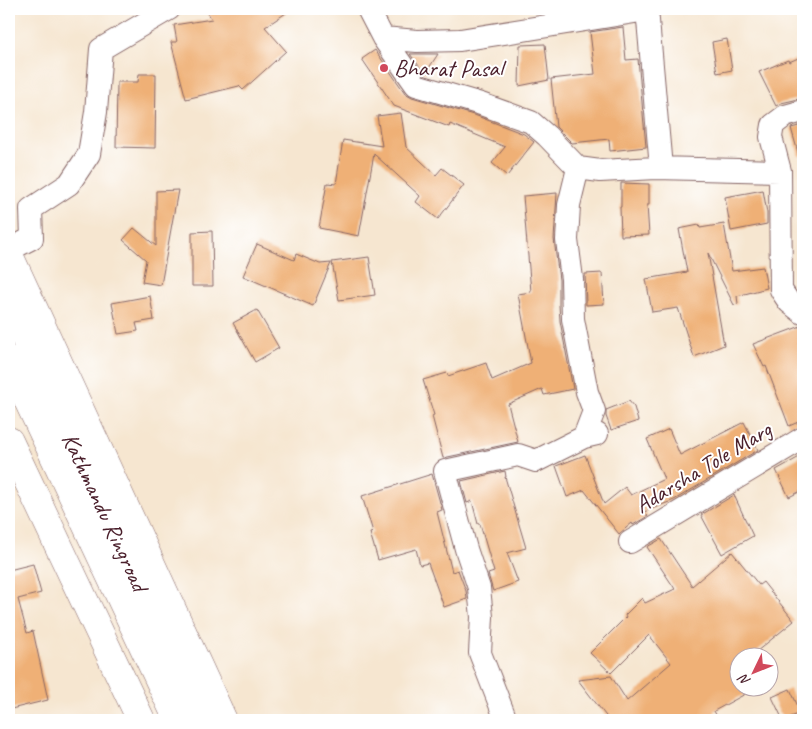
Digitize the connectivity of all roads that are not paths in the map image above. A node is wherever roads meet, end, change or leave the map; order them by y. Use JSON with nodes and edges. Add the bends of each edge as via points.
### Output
{"nodes":[{"id":1,"x":170,"y":9,"type":"edge"},
{"id":2,"x":368,"y":9,"type":"edge"},
{"id":3,"x":647,"y":9,"type":"edge"},
{"id":4,"x":383,"y":38,"type":"junction"},
{"id":5,"x":803,"y":111,"type":"edge"},
{"id":6,"x":578,"y":168,"type":"junction"},
{"id":7,"x":661,"y":168,"type":"junction"},
{"id":8,"x":780,"y":171,"type":"junction"},
{"id":9,"x":9,"y":250,"type":"edge"},
{"id":10,"x":9,"y":255,"type":"edge"},
{"id":11,"x":9,"y":304,"type":"edge"},
{"id":12,"x":803,"y":313,"type":"edge"},
{"id":13,"x":9,"y":360,"type":"edge"},
{"id":14,"x":803,"y":438,"type":"edge"},
{"id":15,"x":9,"y":441,"type":"edge"},
{"id":16,"x":630,"y":542,"type":"dead end"},
{"id":17,"x":141,"y":720,"type":"edge"},
{"id":18,"x":178,"y":720,"type":"edge"},
{"id":19,"x":203,"y":720,"type":"edge"},
{"id":20,"x":223,"y":720,"type":"edge"},
{"id":21,"x":506,"y":720,"type":"edge"}],
"edges":[{"from":1,"to":9,"type":"street","via":[[101,49],[89,154],[69,184],[31,209],[32,238]]},
{"from":2,"to":4,"type":"street"},
{"from":3,"to":4,"type":"street","via":[[460,40]]},
{"from":3,"to":7,"type":"street"},
{"from":4,"to":6,"type":"street","via":[[416,85],[531,122]]},
{"from":5,"to":8,"type":"street","via":[[785,116],[773,125],[771,137]]},
{"from":6,"to":7,"type":"street","via":[[600,172]]},
{"from":6,"to":21,"type":"street","via":[[569,205],[567,240],[573,319],[587,392],[594,411],[590,436],[536,461],[518,455],[445,471],[479,588],[482,618],[480,653]]},
{"from":7,"to":8,"type":"street"},
{"from":8,"to":12,"type":"street","via":[[781,290],[789,302]]},
{"from":10,"to":20,"type":"main road"},
{"from":11,"to":19,"type":"main road","name":"Kathmandu Ringroad"},
{"from":13,"to":18,"type":"main road","name":"Kathmandu Ringroad"},
{"from":14,"to":16,"type":"street","name":"Adarsha Tole Marg"},
{"from":15,"to":17,"type":"main road"}]}
